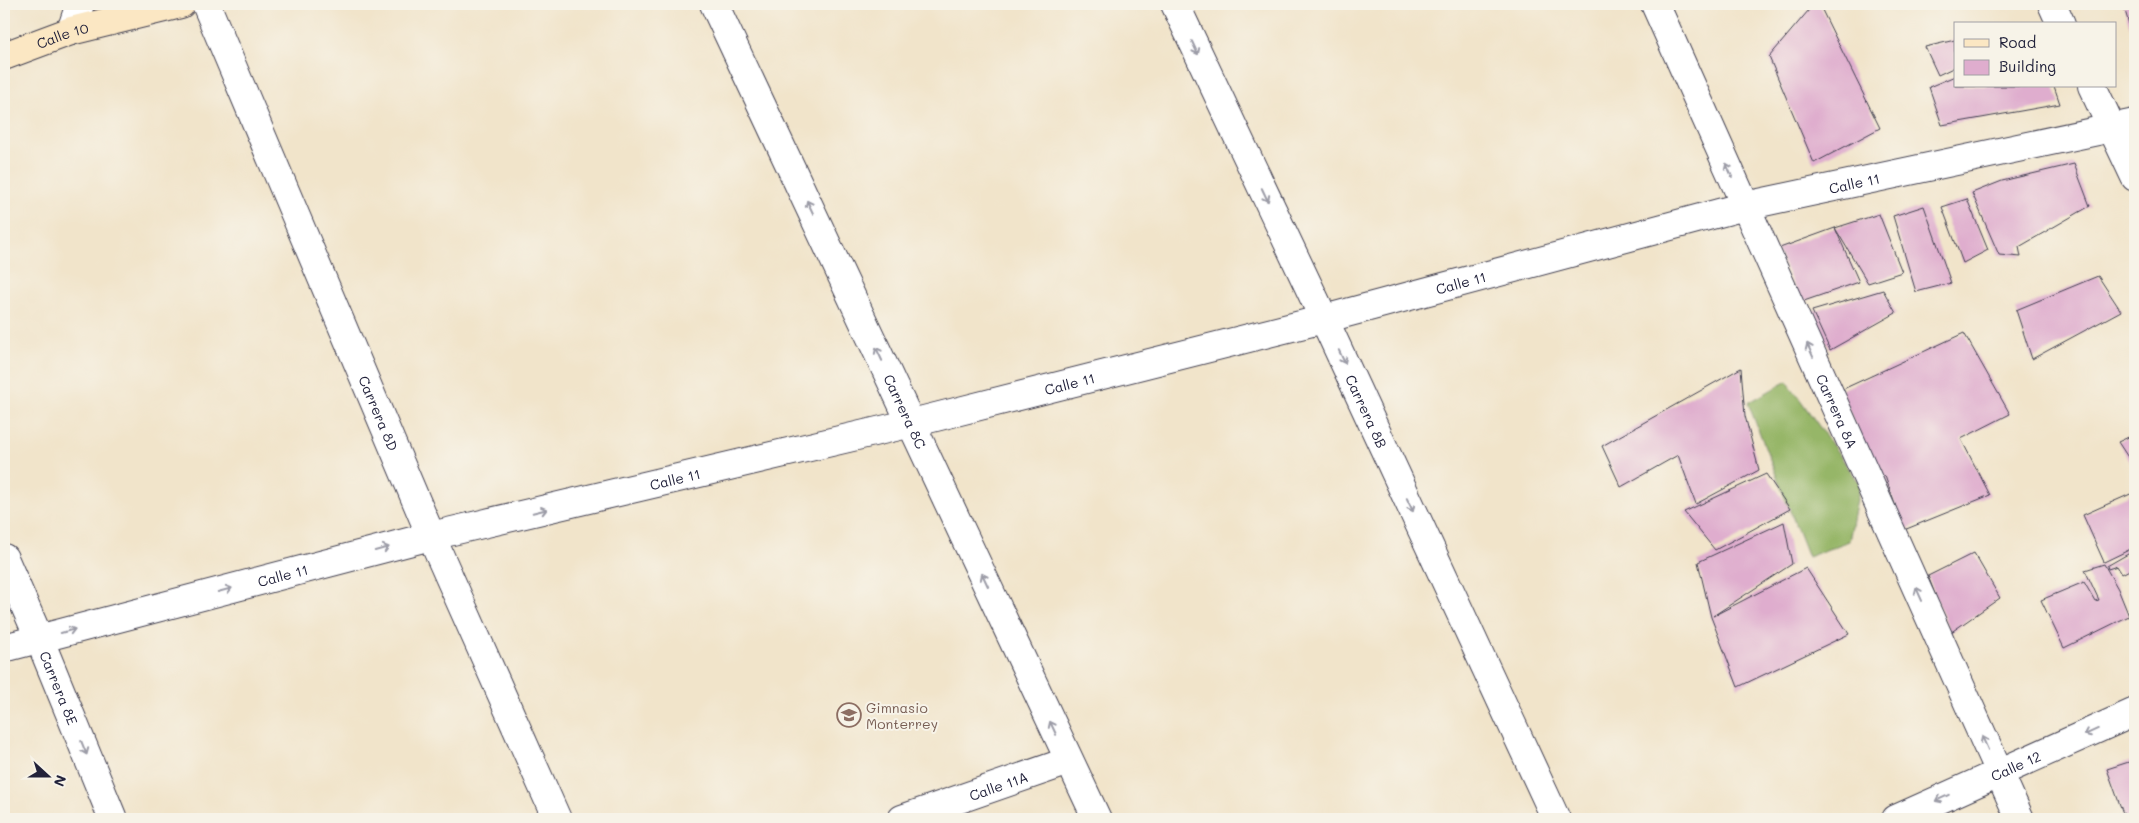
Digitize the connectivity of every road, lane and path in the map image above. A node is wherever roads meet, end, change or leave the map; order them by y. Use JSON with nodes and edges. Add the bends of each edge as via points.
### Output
{"nodes":[{"id":1,"x":80,"y":4,"type":"edge"},
{"id":2,"x":181,"y":4,"type":"edge"},
{"id":3,"x":206,"y":4,"type":"edge"},
{"id":4,"x":714,"y":4,"type":"edge"},
{"id":5,"x":1175,"y":4,"type":"edge"},
{"id":6,"x":1655,"y":4,"type":"edge"},
{"id":7,"x":2052,"y":4,"type":"edge"},
{"id":8,"x":2060,"y":22,"type":"edge"},
{"id":9,"x":71,"y":31,"type":"junction"},
{"id":10,"x":9,"y":51,"type":"edge"},
{"id":11,"x":2094,"y":88,"type":"edge"},
{"id":12,"x":2124,"y":126,"type":"edge"},
{"id":13,"x":2135,"y":177,"type":"edge"},
{"id":14,"x":1745,"y":206,"type":"junction"},
{"id":15,"x":1324,"y":319,"type":"junction"},
{"id":16,"x":912,"y":423,"type":"junction"},
{"id":17,"x":431,"y":536,"type":"junction"},
{"id":18,"x":4,"y":558,"type":"edge"},
{"id":19,"x":39,"y":638,"type":"junction"},
{"id":20,"x":4,"y":648,"type":"edge"},
{"id":21,"x":2135,"y":712,"type":"edge"},
{"id":22,"x":1068,"y":761,"type":"junction"},
{"id":23,"x":1999,"y":772,"type":"junction"},
{"id":24,"x":113,"y":819,"type":"edge"},
{"id":25,"x":557,"y":819,"type":"edge"},
{"id":26,"x":902,"y":819,"type":"edge"},
{"id":27,"x":1097,"y":819,"type":"edge"},
{"id":28,"x":1556,"y":819,"type":"edge"},
{"id":29,"x":1896,"y":819,"type":"edge"},
{"id":30,"x":2020,"y":819,"type":"edge"}],
"edges":[{"from":1,"to":9,"type":"street"},
{"from":2,"to":9,"type":"street","name":"Calle 10"},
{"from":3,"to":17,"type":"street","name":"Carrera 8D"},
{"from":16,"to":4,"type":"street","name":"Carrera 8C","one_way":true},
{"from":5,"to":15,"type":"street","name":"Carrera 8B","one_way":true},
{"from":14,"to":6,"type":"street","name":"Carrera 8A","one_way":true},
{"from":7,"to":8,"type":"street"},
{"from":9,"to":10,"type":"street","name":"Calle 10"},
{"from":11,"to":12,"type":"street"},
{"from":12,"to":13,"type":"street"},
{"from":12,"to":14,"type":"street","name":"Calle 11"},
{"from":14,"to":15,"type":"street","name":"Calle 11"},
{"from":23,"to":14,"type":"street","name":"Carrera 8A","one_way":true},
{"from":15,"to":16,"type":"street","name":"Calle 11"},
{"from":15,"to":28,"type":"street","name":"Carrera 8B","one_way":true},
{"from":17,"to":16,"type":"street","name":"Calle 11","one_way":true},
{"from":22,"to":16,"type":"street","name":"Carrera 8C","one_way":true},
{"from":19,"to":17,"type":"street","name":"Calle 11","one_way":true},
{"from":17,"to":25,"type":"street","name":"Carrera 8D"},
{"from":18,"to":19,"type":"street","name":"Carrera 8E"},
{"from":19,"to":20,"type":"street","name":"Calle 11"},
{"from":19,"to":24,"type":"street","name":"Carrera 8E","one_way":true},
{"from":21,"to":23,"type":"street","name":"Calle 12","one_way":true},
{"from":22,"to":26,"type":"street","name":"Calle 11A"},
{"from":22,"to":27,"type":"street","name":"Carrera 8C"},
{"from":23,"to":29,"type":"street","name":"Calle 12","one_way":true},
{"from":23,"to":30,"type":"street","name":"Carrera 8A"}]}
